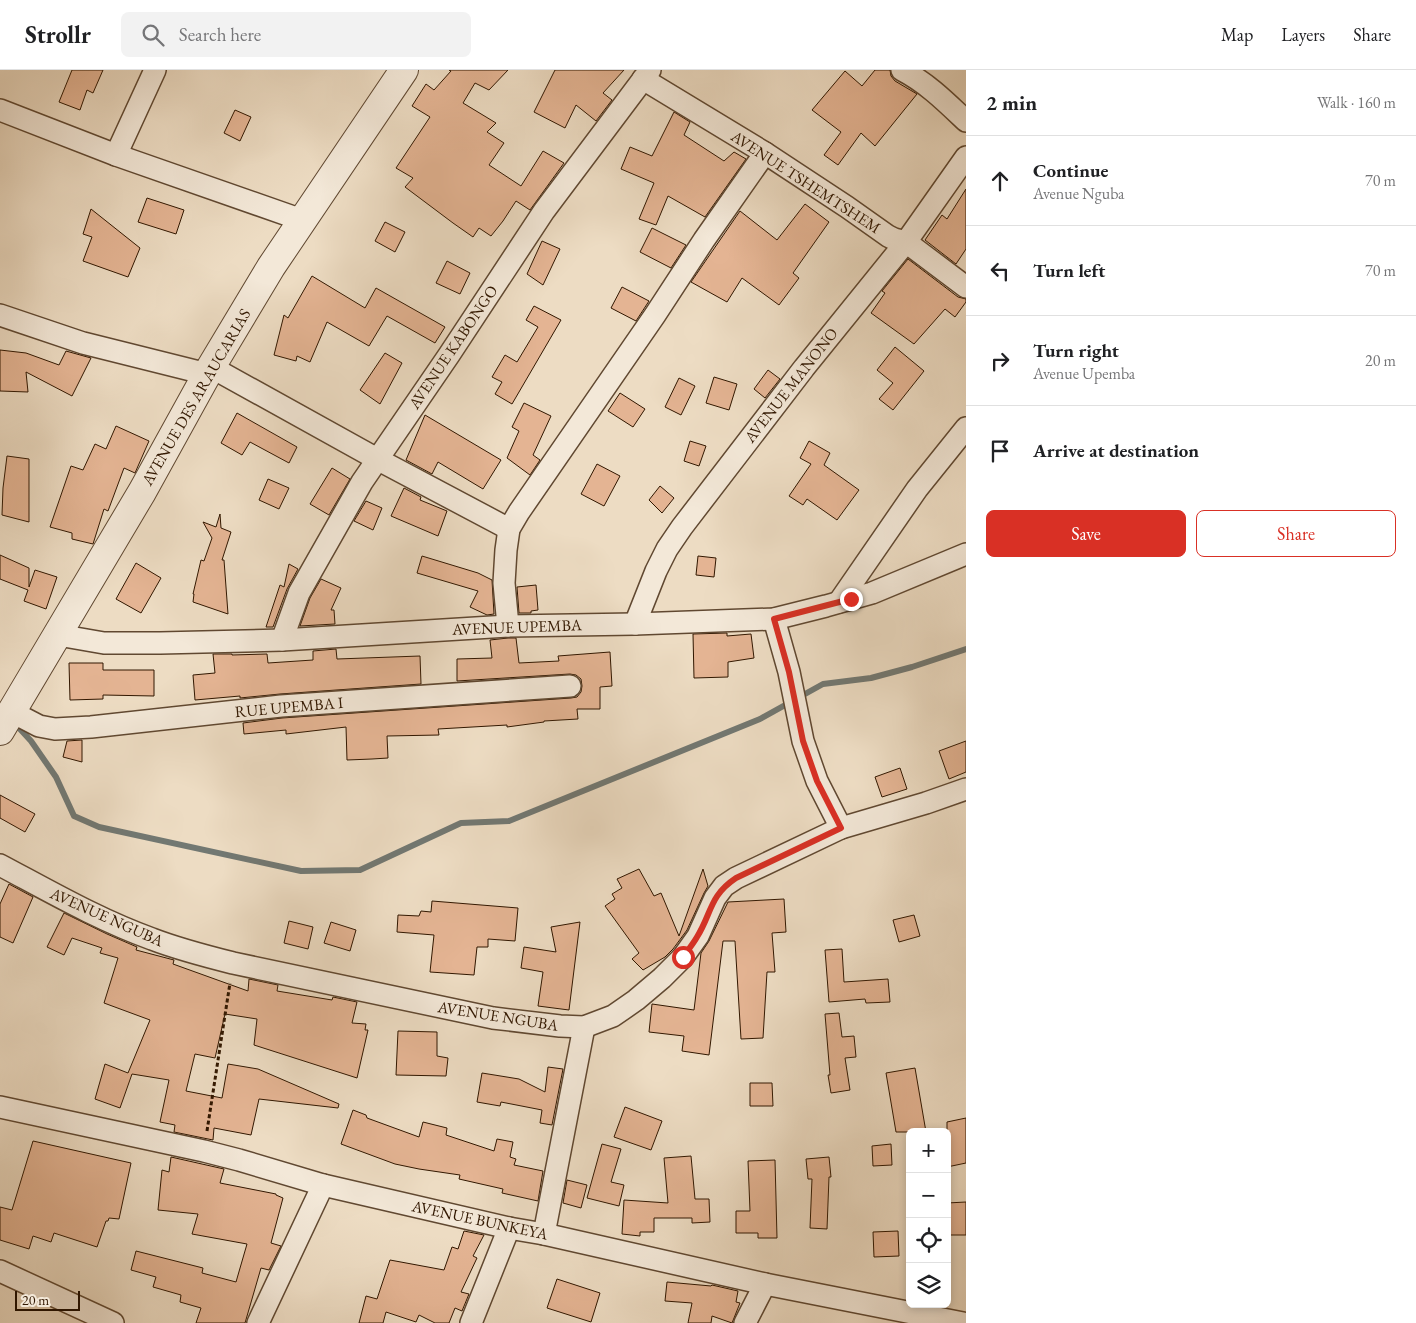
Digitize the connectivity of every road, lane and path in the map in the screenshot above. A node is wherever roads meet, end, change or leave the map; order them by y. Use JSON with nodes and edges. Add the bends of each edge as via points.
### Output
{"nodes":[{"id":1,"x":154,"y":70,"type":"edge"},
{"id":2,"x":404,"y":70,"type":"edge"},
{"id":3,"x":902,"y":70,"type":"edge"},
{"id":4,"x":646,"y":74,"type":"edge"},
{"id":5,"x":0,"y":110,"type":"edge"},
{"id":6,"x":966,"y":121,"type":"edge"},
{"id":7,"x":765,"y":153,"type":"junction"},
{"id":8,"x":116,"y":155,"type":"junction"},
{"id":9,"x":966,"y":157,"type":"edge"},
{"id":10,"x":302,"y":220,"type":"junction"},
{"id":11,"x":906,"y":242,"type":"junction"},
{"id":12,"x":966,"y":287,"type":"edge"},
{"id":13,"x":0,"y":315,"type":"edge"},
{"id":14,"x":209,"y":370,"type":"junction"},
{"id":15,"x":966,"y":428,"type":"edge"},
{"id":16,"x":377,"y":459,"type":"junction"},
{"id":17,"x":509,"y":529,"type":"junction"},
{"id":18,"x":966,"y":554,"type":"edge"},
{"id":19,"x":839,"y":602,"type":"junction"},
{"id":20,"x":774,"y":619,"type":"junction"},
{"id":21,"x":635,"y":624,"type":"junction"},
{"id":22,"x":508,"y":626,"type":"junction"},
{"id":23,"x":58,"y":635,"type":"junction"},
{"id":24,"x":282,"y":640,"type":"junction"},
{"id":25,"x":570,"y":686,"type":"dead end"},
{"id":26,"x":6,"y":721,"type":"edge"},
{"id":27,"x":966,"y":789,"type":"edge"},
{"id":28,"x":841,"y":828,"type":"junction"},
{"id":29,"x":0,"y":865,"type":"edge"},
{"id":30,"x":233,"y":963,"type":"junction"},
{"id":31,"x":584,"y":1027,"type":"junction"},
{"id":32,"x":0,"y":1107,"type":"edge"},
{"id":33,"x":204,"y":1151,"type":"junction"},
{"id":34,"x":322,"y":1185,"type":"junction"},
{"id":35,"x":509,"y":1228,"type":"junction"},
{"id":36,"x":544,"y":1234,"type":"junction"},
{"id":37,"x":0,"y":1271,"type":"edge"},
{"id":38,"x":764,"y":1284,"type":"junction"},
{"id":39,"x":113,"y":1323,"type":"edge"},
{"id":40,"x":258,"y":1323,"type":"edge"},
{"id":41,"x":471,"y":1323,"type":"edge"},
{"id":42,"x":745,"y":1323,"type":"edge"},
{"id":43,"x":963,"y":1323,"type":"edge"}],
"edges":[{"from":1,"to":8,"type":"street"},
{"from":2,"to":10,"type":"street","name":"AVENUE DES ARAUCARIAS"},
{"from":3,"to":6,"type":"street","via":[[939,94]]},
{"from":4,"to":7,"type":"street","name":"AVENUE TSHEMTSHEM"},
{"from":4,"to":16,"type":"street","name":"AVENUE KABONGO","via":[[544,211]]},
{"from":5,"to":8,"type":"street"},
{"from":7,"to":11,"type":"street","name":"AVENUE TSHEMTSHEM","via":[[888,236]]},
{"from":7,"to":17,"type":"street"},
{"from":8,"to":10,"type":"street"},
{"from":9,"to":11,"type":"street","name":"AVENUE MANONO"},
{"from":10,"to":14,"type":"street","name":"AVENUE DES ARAUCARIAS"},
{"from":11,"to":12,"type":"street","name":"AVENUE TSHEMTSHEM"},
{"from":11,"to":21,"type":"street","name":"AVENUE MANONO","via":[[682,527],[656,571]]},
{"from":13,"to":14,"type":"street","via":[[83,343]]},
{"from":14,"to":16,"type":"street"},
{"from":14,"to":23,"type":"street","name":"AVENUE DES ARAUCARIAS"},
{"from":15,"to":19,"type":"street","via":[[917,490]]},
{"from":16,"to":17,"type":"street"},
{"from":16,"to":24,"type":"street","name":"AVENUE KABONGO","via":[[299,593]]},
{"from":17,"to":22,"type":"street","via":[[504,583]]},
{"from":18,"to":19,"type":"street","name":"AVENUE UPEMBA","via":[[872,593]]},
{"from":19,"to":20,"type":"street","name":"AVENUE UPEMBA"},
{"from":20,"to":21,"type":"street","name":"AVENUE UPEMBA"},
{"from":20,"to":28,"type":"street","via":[[803,741],[817,781]]},
{"from":21,"to":22,"type":"street","name":"AVENUE UPEMBA"},
{"from":22,"to":24,"type":"street","name":"AVENUE UPEMBA"},
{"from":23,"to":24,"type":"street","name":"AVENUE UPEMBA","via":[[104,643]]},
{"from":23,"to":26,"type":"street","name":"AVENUE DES ARAUCARIAS"},
{"from":25,"to":26,"type":"street","name":"RUE UPEMBA I","via":[[281,706],[91,727],[55,728]]},
{"from":27,"to":28,"type":"street","name":"AVENUE NGUBA"},
{"from":28,"to":31,"type":"street","name":"AVENUE NGUBA","via":[[724,886],[683,957],[636,1000],[613,1016]]},
{"from":29,"to":30,"type":"street","name":"AVENUE NGUBA","via":[[113,923],[159,942]]},
{"from":30,"to":31,"type":"street","name":"AVENUE NGUBA","via":[[493,1018]]},
{"from":30,"to":33,"type":"path"},
{"from":31,"to":36,"type":"street"},
{"from":32,"to":33,"type":"street","name":"AVENUE BUNKEYA"},
{"from":33,"to":34,"type":"street","name":"AVENUE BUNKEYA"},
{"from":34,"to":35,"type":"street","name":"AVENUE BUNKEYA"},
{"from":34,"to":40,"type":"street"},
{"from":35,"to":36,"type":"street","name":"AVENUE BUNKEYA"},
{"from":35,"to":41,"type":"street"},
{"from":36,"to":38,"type":"street","name":"AVENUE BUNKEYA"},
{"from":37,"to":39,"type":"street"},
{"from":38,"to":42,"type":"street"},
{"from":38,"to":43,"type":"street","name":"AVENUE BUNKEYA"}]}
